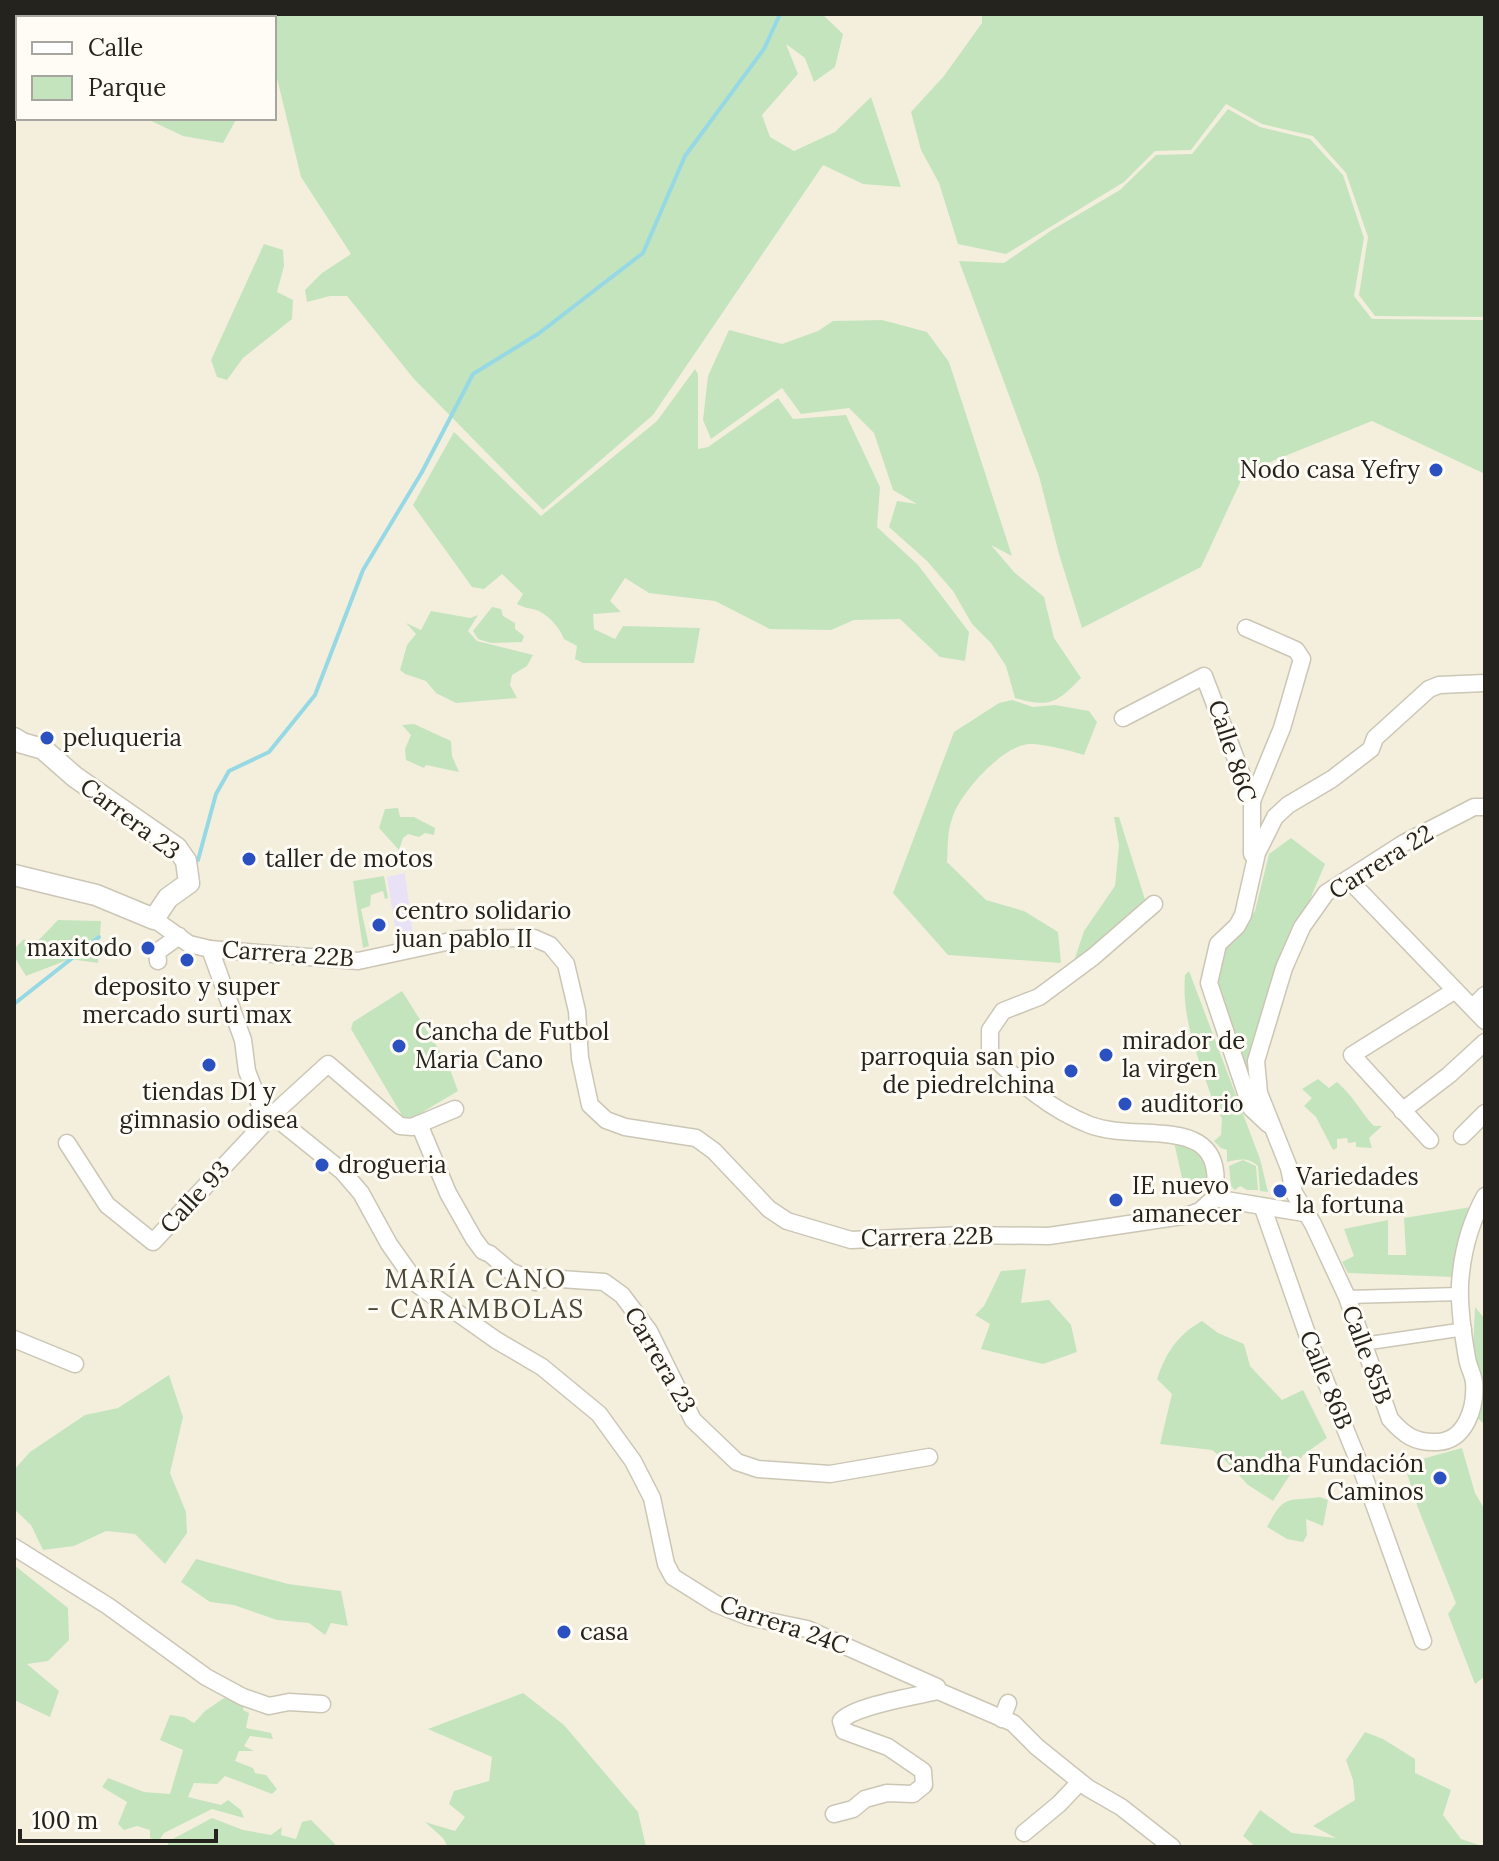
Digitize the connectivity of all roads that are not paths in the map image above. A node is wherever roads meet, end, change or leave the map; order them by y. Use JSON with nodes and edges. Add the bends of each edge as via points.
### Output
{"nodes":[{"id":1,"x":1246,"y":628,"type":"dead end"},
{"id":2,"x":1485,"y":683,"type":"edge"},
{"id":3,"x":1123,"y":718,"type":"dead end"},
{"id":4,"x":14,"y":738,"type":"edge"},
{"id":5,"x":1252,"y":801,"type":"junction"},
{"id":6,"x":1485,"y":807,"type":"edge"},
{"id":7,"x":1253,"y":872,"type":"junction"},
{"id":8,"x":14,"y":875,"type":"edge"},
{"id":9,"x":1348,"y":879,"type":"junction"},
{"id":10,"x":1154,"y":904,"type":"dead end"},
{"id":11,"x":154,"y":919,"type":"junction"},
{"id":12,"x":179,"y":936,"type":"junction"},
{"id":13,"x":210,"y":949,"type":"junction"},
{"id":14,"x":158,"y":961,"type":"dead end"},
{"id":15,"x":1454,"y":991,"type":"junction"},
{"id":16,"x":1479,"y":1001,"type":"edge"},
{"id":17,"x":1485,"y":1021,"type":"edge"},
{"id":18,"x":1485,"y":1042,"type":"edge"},
{"id":19,"x":455,"y":1109,"type":"dead end"},
{"id":20,"x":1402,"y":1111,"type":"junction"},
{"id":21,"x":1485,"y":1113,"type":"edge"},
{"id":22,"x":271,"y":1116,"type":"junction"},
{"id":23,"x":419,"y":1124,"type":"junction"},
{"id":24,"x":1274,"y":1133,"type":"junction"},
{"id":25,"x":1462,"y":1136,"type":"dead end"},
{"id":26,"x":1430,"y":1140,"type":"dead end"},
{"id":27,"x":67,"y":1143,"type":"dead end"},
{"id":28,"x":1485,"y":1196,"type":"edge"},
{"id":29,"x":1214,"y":1198,"type":"junction"},
{"id":30,"x":1266,"y":1209,"type":"junction"},
{"id":31,"x":1304,"y":1213,"type":"junction"},
{"id":32,"x":1460,"y":1294,"type":"junction"},
{"id":33,"x":1347,"y":1297,"type":"junction"},
{"id":34,"x":1465,"y":1329,"type":"junction"},
{"id":35,"x":14,"y":1339,"type":"edge"},
{"id":36,"x":1363,"y":1344,"type":"junction"},
{"id":37,"x":75,"y":1364,"type":"dead end"},
{"id":38,"x":929,"y":1457,"type":"dead end"},
{"id":39,"x":14,"y":1547,"type":"edge"},
{"id":40,"x":1423,"y":1641,"type":"dead end"},
{"id":41,"x":938,"y":1691,"type":"junction"},
{"id":42,"x":322,"y":1704,"type":"dead end"},
{"id":43,"x":1080,"y":1782,"type":"junction"},
{"id":44,"x":834,"y":1814,"type":"dead end"},
{"id":45,"x":1024,"y":1833,"type":"dead end"},
{"id":46,"x":1172,"y":1847,"type":"edge"}],
"edges":[{"from":1,"to":5,"type":"street","via":[[1296,650],[1302,659],[1282,728]]},
{"from":2,"to":7,"type":"street","via":[[1429,689],[1375,738],[1371,749],[1275,817]]},
{"from":3,"to":5,"type":"street","name":"Calle 86C","via":[[1204,676]]},
{"from":4,"to":11,"type":"street","name":"Carrera 23","via":[[43,749],[177,848],[186,861],[189,883],[168,898]]},
{"from":5,"to":7,"type":"street","name":"Calle 86C"},
{"from":6,"to":9,"type":"street","name":"Carrera 22","via":[[1474,807],[1404,843]]},
{"from":7,"to":24,"type":"street","via":[[1243,915],[1218,944],[1209,983],[1251,1108]]},
{"from":8,"to":11,"type":"street","name":"Carrera 22B","via":[[96,895]]},
{"from":9,"to":15,"type":"street"},
{"from":9,"to":24,"type":"street","name":"Carrera 22","via":[[1326,893],[1302,927],[1256,1061],[1259,1093]]},
{"from":10,"to":29,"type":"street","via":[[1039,997],[1003,1011],[990,1030],[990,1054],[1020,1084],[1064,1114],[1101,1128],[1195,1140],[1217,1170]]},
{"from":11,"to":12,"type":"street","name":"Carrera 22B"},
{"from":12,"to":13,"type":"street","name":"Carrera 22B"},
{"from":12,"to":14,"type":"street","via":[[157,952]]},
{"from":13,"to":22,"type":"street","name":"Carrera 24C","via":[[243,1040],[250,1082]]},
{"from":13,"to":29,"type":"street","name":"Carrera 22B","via":[[358,961],[460,939],[534,938],[550,945],[566,964],[590,1105],[606,1120],[625,1127],[696,1138],[787,1221],[851,1240],[1049,1236],[1189,1215]]},
{"from":15,"to":16,"type":"street"},
{"from":15,"to":20,"type":"street","via":[[1352,1055]]},
{"from":16,"to":17,"type":"street"},
{"from":18,"to":20,"type":"street"},
{"from":19,"to":23,"type":"street"},
{"from":20,"to":26,"type":"street"},
{"from":21,"to":25,"type":"street"},
{"from":22,"to":23,"type":"street","via":[[328,1064],[400,1126]]},
{"from":22,"to":27,"type":"street","name":"Calle 93","via":[[153,1242],[107,1205]]},
{"from":22,"to":41,"type":"street","name":"Carrera 24C","via":[[342,1171],[418,1285],[542,1367],[599,1414],[652,1498],[673,1577],[716,1604],[807,1629]]},
{"from":23,"to":38,"type":"street","name":"Carrera 23","via":[[459,1214],[483,1251],[535,1282],[604,1282],[622,1295],[649,1331],[693,1420],[737,1462],[758,1469],[830,1474]]},
{"from":24,"to":31,"type":"street","name":"Carrera 22"},
{"from":28,"to":32,"type":"street","name":"Calle 85B","via":[[1469,1230]]},
{"from":29,"to":30,"type":"street"},
{"from":30,"to":31,"type":"street"},
{"from":30,"to":40,"type":"street","name":"Calle 86B","via":[[1312,1348]]},
{"from":31,"to":33,"type":"street","name":"Calle 85B"},
{"from":32,"to":33,"type":"street"},
{"from":32,"to":34,"type":"street","name":"Calle 85B"},
{"from":33,"to":36,"type":"street","name":"Calle 85B"},
{"from":34,"to":36,"type":"street"},
{"from":34,"to":36,"type":"street","name":"Calle 85B","via":[[1474,1382],[1469,1421],[1443,1442],[1416,1442],[1390,1419]]},
{"from":35,"to":37,"type":"street"},
{"from":39,"to":42,"type":"street","via":[[243,1697],[269,1706]]},
{"from":41,"to":43,"type":"street","name":"Carrera 24C","via":[[1005,1711]]},
{"from":41,"to":44,"type":"street","via":[[847,1713],[841,1721],[844,1731],[888,1747],[923,1771],[924,1785],[913,1794],[887,1793]]},
{"from":43,"to":45,"type":"street"},
{"from":43,"to":46,"type":"street","name":"Carrera 24C"}]}
